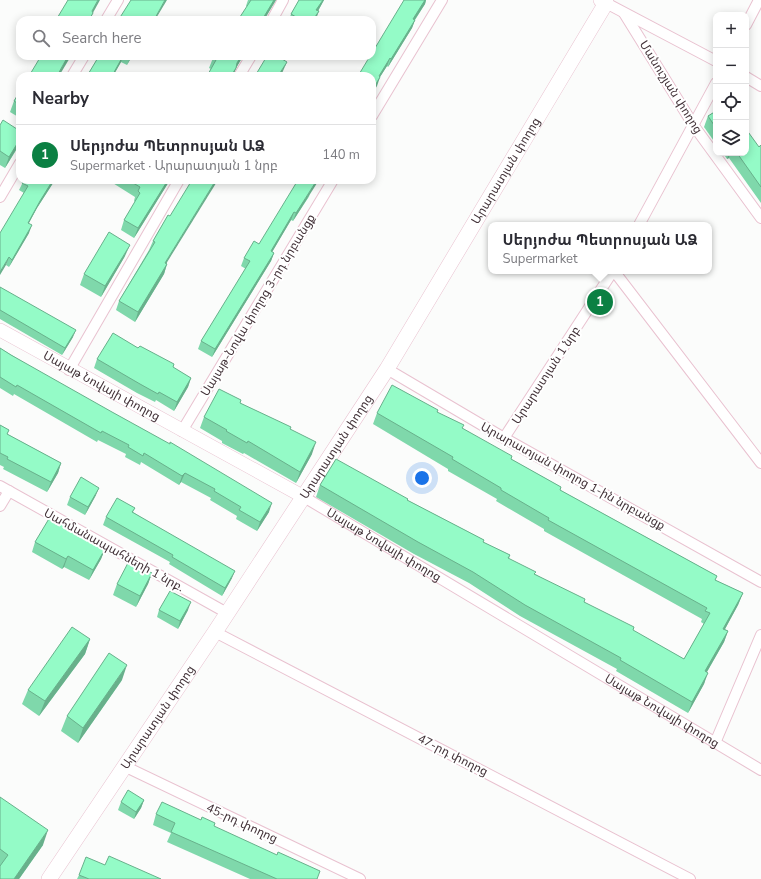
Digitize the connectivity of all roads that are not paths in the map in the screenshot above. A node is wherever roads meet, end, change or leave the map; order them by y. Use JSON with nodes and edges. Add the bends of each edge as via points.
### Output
{"nodes":[{"id":1,"x":118,"y":0,"type":"edge"},
{"id":2,"x":283,"y":0,"type":"edge"},
{"id":3,"x":442,"y":0,"type":"edge"},
{"id":4,"x":759,"y":0,"type":"edge"},
{"id":5,"x":603,"y":2,"type":"edge"},
{"id":6,"x":624,"y":13,"type":"junction"},
{"id":7,"x":108,"y":16,"type":"edge"},
{"id":8,"x":274,"y":16,"type":"edge"},
{"id":9,"x":749,"y":18,"type":"edge"},
{"id":10,"x":713,"y":59,"type":"edge"},
{"id":11,"x":82,"y":60,"type":"edge"},
{"id":12,"x":249,"y":60,"type":"edge"},
{"id":13,"x":74,"y":72,"type":"edge"},
{"id":14,"x":241,"y":72,"type":"edge"},
{"id":15,"x":749,"y":79,"type":"edge"},
{"id":16,"x":715,"y":84,"type":"edge"},
{"id":17,"x":761,"y":86,"type":"edge"},
{"id":18,"x":376,"y":109,"type":"edge"},
{"id":19,"x":694,"y":126,"type":"junction"},
{"id":20,"x":16,"y":170,"type":"edge"},
{"id":21,"x":177,"y":184,"type":"edge"},
{"id":22,"x":331,"y":184,"type":"edge"},
{"id":23,"x":0,"y":197,"type":"edge"},
{"id":24,"x":761,"y":218,"type":"edge"},
{"id":25,"x":641,"y":222,"type":"edge"},
{"id":26,"x":611,"y":274,"type":"edge"},
{"id":27,"x":615,"y":274,"type":"edge"},
{"id":28,"x":0,"y":330,"type":"edge"},
{"id":29,"x":387,"y":369,"type":"junction"},
{"id":30,"x":69,"y":370,"type":"junction"},
{"id":31,"x":182,"y":431,"type":"junction"},
{"id":32,"x":504,"y":438,"type":"junction"},
{"id":33,"x":761,"y":463,"type":"edge"},
{"id":34,"x":4,"y":489,"type":"edge"},
{"id":35,"x":304,"y":497,"type":"junction"},
{"id":36,"x":0,"y":506,"type":"edge"},
{"id":37,"x":761,"y":582,"type":"edge"},
{"id":38,"x":228,"y":613,"type":"junction"},
{"id":39,"x":215,"y":632,"type":"junction"},
{"id":40,"x":761,"y":634,"type":"edge"},
{"id":41,"x":715,"y":743,"type":"junction"},
{"id":42,"x":124,"y":766,"type":"junction"},
{"id":43,"x":761,"y":770,"type":"edge"},
{"id":44,"x":49,"y":879,"type":"edge"},
{"id":45,"x":360,"y":879,"type":"edge"},
{"id":46,"x":690,"y":879,"type":"edge"}],
"edges":[{"from":1,"to":7,"type":"street"},
{"from":2,"to":8,"type":"street"},
{"from":3,"to":18,"type":"street"},
{"from":4,"to":9,"type":"street"},
{"from":5,"to":6,"type":"street"},
{"from":5,"to":29,"type":"main road","name":"Արարատյան փողոց"},
{"from":6,"to":10,"type":"street"},
{"from":6,"to":19,"type":"street","name":"Մանուշյան փողոց"},
{"from":11,"to":13,"type":"street"},
{"from":12,"to":14,"type":"street"},
{"from":15,"to":17,"type":"street"},
{"from":16,"to":19,"type":"street"},
{"from":19,"to":24,"type":"street","name":"Մանուշյան փողոց"},
{"from":19,"to":25,"type":"street"},
{"from":20,"to":23,"type":"street"},
{"from":21,"to":30,"type":"street"},
{"from":22,"to":31,"type":"street","name":"Սայաթ-Նովա փողոց 3-րդ նրբանցք"},
{"from":26,"to":32,"type":"street","name":"Արարատյան 1 նրբ"},
{"from":27,"to":33,"type":"street"},
{"from":28,"to":30,"type":"street","name":"Սայաթ Նովայի փողոց"},
{"from":29,"to":32,"type":"street","name":"Արարատյան փողոց 1-ին նրբանցք"},
{"from":29,"to":35,"type":"main road","name":"Արարատյան փողոց"},
{"from":30,"to":31,"type":"street","name":"Սայաթ Նովայի փողոց"},
{"from":31,"to":35,"type":"street","name":"Սայաթ Նովայի փողոց"},
{"from":32,"to":37,"type":"street","name":"Արարատյան փողոց 1-ին նրբանցք"},
{"from":34,"to":36,"type":"street"},
{"from":34,"to":38,"type":"street","name":"Սահմանապահների 1 նրբ."},
{"from":35,"to":38,"type":"main road","name":"Արարատյան փողոց"},
{"from":35,"to":41,"type":"street","name":"Սայաթ Նովայի փողոց"},
{"from":38,"to":39,"type":"main road","name":"Արարատյան փողոց"},
{"from":39,"to":42,"type":"main road","name":"Արարատյան փողոց"},
{"from":39,"to":46,"type":"street","name":"47-րդ փողոց"},
{"from":40,"to":41,"type":"street"},
{"from":41,"to":43,"type":"street","name":"Սայաթ Նովայի փողոց"},
{"from":42,"to":44,"type":"main road","name":"Արարատյան փողոց"},
{"from":42,"to":45,"type":"street","name":"45-րդ փողոց"}]}
